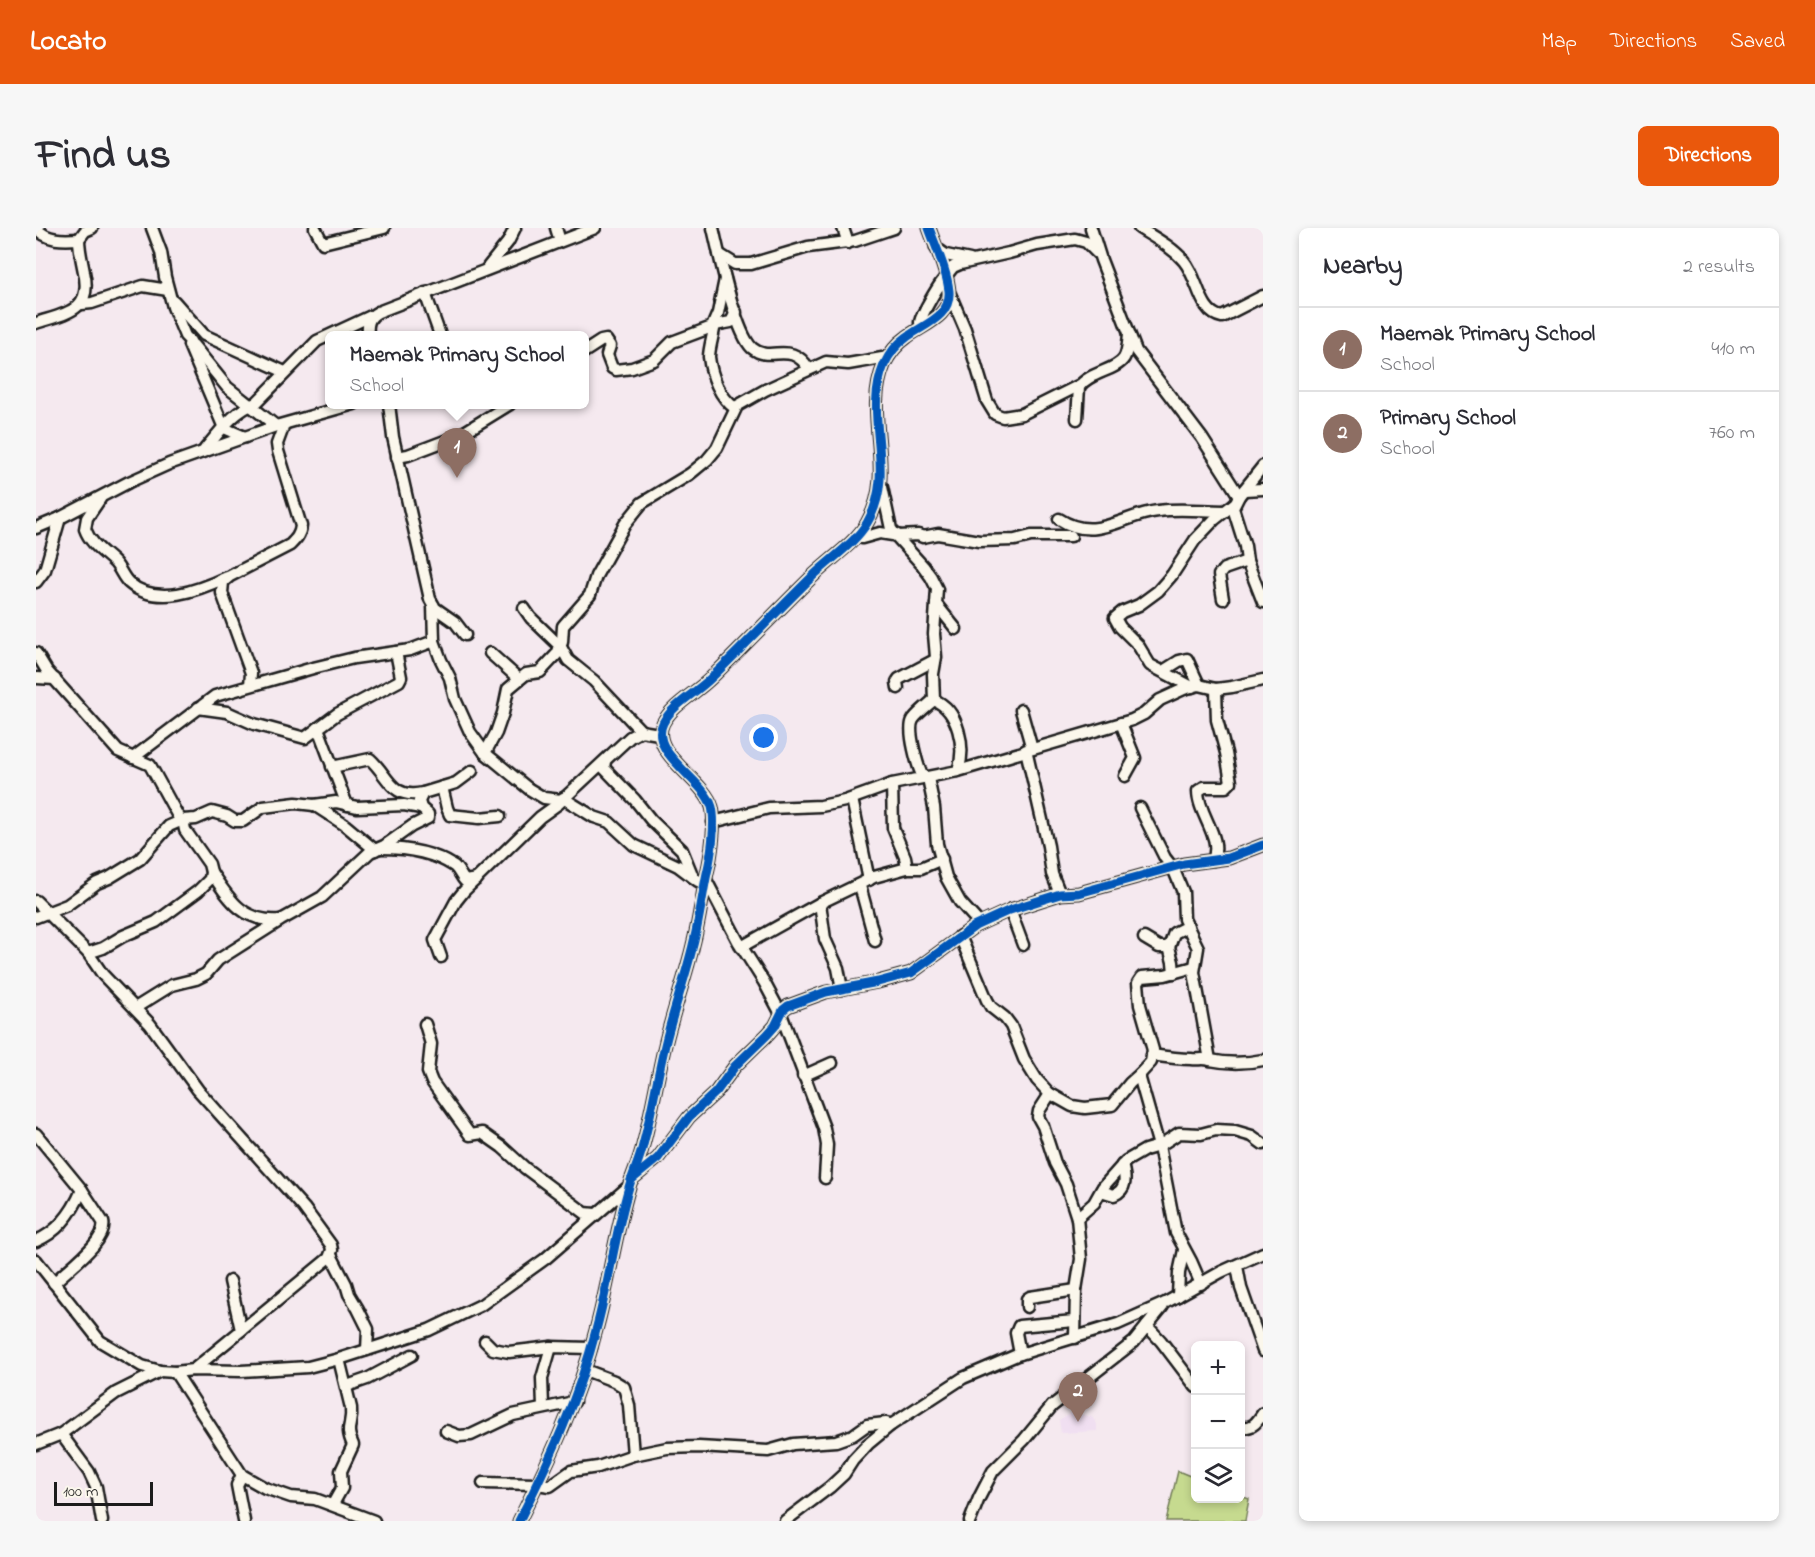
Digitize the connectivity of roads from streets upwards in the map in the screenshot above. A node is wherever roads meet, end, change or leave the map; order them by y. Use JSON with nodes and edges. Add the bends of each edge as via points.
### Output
{"nodes":[{"id":1,"x":92,"y":228,"type":"edge"},
{"id":2,"x":153,"y":228,"type":"edge"},
{"id":3,"x":315,"y":228,"type":"edge"},
{"id":4,"x":384,"y":228,"type":"edge"},
{"id":5,"x":515,"y":228,"type":"edge"},
{"id":6,"x":556,"y":228,"type":"edge"},
{"id":7,"x":595,"y":228,"type":"edge"},
{"id":8,"x":713,"y":228,"type":"edge"},
{"id":9,"x":843,"y":228,"type":"edge"},
{"id":10,"x":894,"y":228,"type":"edge"},
{"id":11,"x":929,"y":228,"type":"edge"},
{"id":12,"x":1091,"y":228,"type":"edge"},
{"id":13,"x":1139,"y":228,"type":"edge"},
{"id":14,"x":38,"y":232,"type":"edge"},
{"id":15,"x":79,"y":239,"type":"junction"},
{"id":16,"x":560,"y":241,"type":"junction"},
{"id":17,"x":848,"y":243,"type":"junction"},
{"id":18,"x":936,"y":248,"type":"junction"},
{"id":19,"x":719,"y":254,"type":"junction"},
{"id":20,"x":1099,"y":255,"type":"junction"},
{"id":21,"x":973,"y":261,"type":"junction"},
{"id":22,"x":487,"y":269,"type":"junction"},
{"id":23,"x":946,"y":277,"type":"junction"},
{"id":24,"x":725,"y":279,"type":"junction"},
{"id":25,"x":949,"y":291,"type":"junction"},
{"id":26,"x":425,"y":292,"type":"junction"},
{"id":27,"x":169,"y":293,"type":"junction"},
{"id":28,"x":1263,"y":296,"type":"edge"},
{"id":29,"x":82,"y":304,"type":"junction"},
{"id":30,"x":736,"y":312,"type":"junction"},
{"id":31,"x":371,"y":316,"type":"junction"},
{"id":32,"x":36,"y":323,"type":"edge"},
{"id":33,"x":715,"y":324,"type":"junction"},
{"id":34,"x":925,"y":325,"type":"junction"},
{"id":35,"x":336,"y":331,"type":"edge"},
{"id":36,"x":368,"y":331,"type":"edge"},
{"id":37,"x":438,"y":331,"type":"edge"},
{"id":38,"x":1129,"y":334,"type":"junction"},
{"id":39,"x":325,"y":336,"type":"edge"},
{"id":40,"x":190,"y":341,"type":"junction"},
{"id":41,"x":589,"y":349,"type":"edge"},
{"id":42,"x":888,"y":357,"type":"junction"},
{"id":43,"x":809,"y":369,"type":"junction"},
{"id":44,"x":285,"y":372,"type":"junction"},
{"id":45,"x":1080,"y":385,"type":"junction"},
{"id":46,"x":249,"y":405,"type":"junction"},
{"id":47,"x":735,"y":408,"type":"junction"},
{"id":48,"x":340,"y":409,"type":"edge"},
{"id":49,"x":389,"y":409,"type":"edge"},
{"id":50,"x":503,"y":409,"type":"edge"},
{"id":51,"x":1077,"y":419,"type":"dead end"},
{"id":52,"x":280,"y":426,"type":"junction"},
{"id":53,"x":224,"y":428,"type":"junction"},
{"id":54,"x":245,"y":437,"type":"junction"},
{"id":55,"x":203,"y":452,"type":"junction"},
{"id":56,"x":398,"y":457,"type":"junction"},
{"id":57,"x":1263,"y":466,"type":"edge"},
{"id":58,"x":882,"y":485,"type":"junction"},
{"id":59,"x":1263,"y":489,"type":"edge"},
{"id":60,"x":104,"y":495,"type":"junction"},
{"id":61,"x":1235,"y":500,"type":"junction"},
{"id":62,"x":60,"y":518,"type":"junction"},
{"id":63,"x":1059,"y":519,"type":"dead end"},
{"id":64,"x":36,"y":528,"type":"edge"},
{"id":65,"x":858,"y":536,"type":"junction"},
{"id":66,"x":897,"y":536,"type":"junction"},
{"id":67,"x":1071,"y":536,"type":"dead end"},
{"id":68,"x":1247,"y":561,"type":"junction"},
{"id":69,"x":230,"y":576,"type":"junction"},
{"id":70,"x":38,"y":581,"type":"edge"},
{"id":71,"x":1223,"y":599,"type":"dead end"},
{"id":72,"x":1263,"y":602,"type":"edge"},
{"id":73,"x":936,"y":604,"type":"junction"},
{"id":74,"x":433,"y":605,"type":"junction"},
{"id":75,"x":524,"y":608,"type":"dead end"},
{"id":76,"x":956,"y":629,"type":"dead end"},
{"id":77,"x":465,"y":635,"type":"dead end"},
{"id":78,"x":434,"y":641,"type":"junction"},
{"id":79,"x":561,"y":647,"type":"junction"},
{"id":80,"x":396,"y":652,"type":"junction"},
{"id":81,"x":36,"y":653,"type":"edge"},
{"id":82,"x":490,"y":653,"type":"dead end"},
{"id":83,"x":935,"y":660,"type":"junction"},
{"id":84,"x":47,"y":671,"type":"junction"},
{"id":85,"x":1163,"y":671,"type":"junction"},
{"id":86,"x":37,"y":679,"type":"edge"},
{"id":87,"x":519,"y":679,"type":"junction"},
{"id":88,"x":55,"y":680,"type":"junction"},
{"id":89,"x":1263,"y":680,"type":"edge"},
{"id":90,"x":250,"y":685,"type":"junction"},
{"id":91,"x":1196,"y":686,"type":"junction"},
{"id":92,"x":898,"y":688,"type":"dead end"},
{"id":93,"x":1216,"y":688,"type":"junction"},
{"id":94,"x":934,"y":700,"type":"junction"},
{"id":95,"x":198,"y":708,"type":"junction"},
{"id":96,"x":1021,"y":710,"type":"dead end"},
{"id":97,"x":1121,"y":723,"type":"junction"},
{"id":98,"x":318,"y":728,"type":"junction"},
{"id":99,"x":641,"y":731,"type":"junction"},
{"id":100,"x":659,"y":734,"type":"junction"},
{"id":101,"x":1029,"y":749,"type":"junction"},
{"id":102,"x":485,"y":753,"type":"junction"},
{"id":103,"x":133,"y":758,"type":"junction"},
{"id":104,"x":605,"y":761,"type":"junction"},
{"id":105,"x":332,"y":767,"type":"junction"},
{"id":106,"x":472,"y":771,"type":"dead end"},
{"id":107,"x":958,"y":771,"type":"junction"},
{"id":108,"x":1125,"y":776,"type":"dead end"},
{"id":109,"x":926,"y":778,"type":"junction"},
{"id":110,"x":892,"y":784,"type":"junction"},
{"id":111,"x":442,"y":787,"type":"junction"},
{"id":112,"x":562,"y":799,"type":"junction"},
{"id":113,"x":852,"y":799,"type":"junction"},
{"id":114,"x":421,"y":800,"type":"junction"},
{"id":115,"x":314,"y":805,"type":"junction"},
{"id":116,"x":347,"y":805,"type":"junction"},
{"id":117,"x":1140,"y":808,"type":"dead end"},
{"id":118,"x":500,"y":816,"type":"dead end"},
{"id":119,"x":183,"y":820,"type":"junction"},
{"id":120,"x":713,"y":822,"type":"junction"},
{"id":121,"x":1263,"y":845,"type":"edge"},
{"id":122,"x":378,"y":849,"type":"junction"},
{"id":123,"x":942,"y":859,"type":"junction"},
{"id":124,"x":1213,"y":860,"type":"junction"},
{"id":125,"x":907,"y":868,"type":"junction"},
{"id":126,"x":1173,"y":868,"type":"junction"},
{"id":127,"x":211,"y":872,"type":"junction"},
{"id":128,"x":693,"y":877,"type":"junction"},
{"id":129,"x":477,"y":879,"type":"junction"},
{"id":130,"x":706,"y":880,"type":"junction"},
{"id":131,"x":864,"y":883,"type":"junction"},
{"id":132,"x":1060,"y":894,"type":"junction"},
{"id":133,"x":36,"y":901,"type":"edge"},
{"id":134,"x":820,"y":903,"type":"junction"},
{"id":135,"x":1010,"y":910,"type":"junction"},
{"id":136,"x":49,"y":914,"type":"junction"},
{"id":137,"x":36,"y":917,"type":"edge"},
{"id":138,"x":281,"y":920,"type":"junction"},
{"id":139,"x":979,"y":923,"type":"junction"},
{"id":140,"x":1188,"y":926,"type":"junction"},
{"id":141,"x":960,"y":936,"type":"junction"},
{"id":142,"x":1144,"y":938,"type":"dead end"},
{"id":143,"x":875,"y":941,"type":"dead end"},
{"id":144,"x":1023,"y":945,"type":"dead end"},
{"id":145,"x":741,"y":946,"type":"junction"},
{"id":146,"x":1168,"y":947,"type":"junction"},
{"id":147,"x":88,"y":953,"type":"junction"},
{"id":148,"x":441,"y":957,"type":"dead end"},
{"id":149,"x":1194,"y":967,"type":"junction"},
{"id":150,"x":1174,"y":973,"type":"junction"},
{"id":151,"x":842,"y":989,"type":"junction"},
{"id":152,"x":135,"y":1008,"type":"junction"},
{"id":153,"x":781,"y":1014,"type":"junction"},
{"id":154,"x":425,"y":1024,"type":"dead end"},
{"id":155,"x":1152,"y":1055,"type":"junction"},
{"id":156,"x":1210,"y":1060,"type":"junction"},
{"id":157,"x":1263,"y":1060,"type":"edge"},
{"id":158,"x":832,"y":1063,"type":"dead end"},
{"id":159,"x":1140,"y":1074,"type":"junction"},
{"id":160,"x":803,"y":1076,"type":"junction"},
{"id":161,"x":1050,"y":1094,"type":"junction"},
{"id":162,"x":36,"y":1134,"type":"edge"},
{"id":163,"x":1263,"y":1144,"type":"edge"},
{"id":164,"x":1159,"y":1146,"type":"junction"},
{"id":165,"x":1122,"y":1165,"type":"junction"},
{"id":166,"x":825,"y":1178,"type":"dead end"},
{"id":167,"x":630,"y":1183,"type":"junction"},
{"id":168,"x":82,"y":1190,"type":"junction"},
{"id":169,"x":1101,"y":1191,"type":"junction"},
{"id":170,"x":595,"y":1214,"type":"junction"},
{"id":171,"x":1077,"y":1218,"type":"junction"},
{"id":172,"x":36,"y":1241,"type":"edge"},
{"id":173,"x":1184,"y":1250,"type":"junction"},
{"id":174,"x":1263,"y":1253,"type":"edge"},
{"id":175,"x":331,"y":1255,"type":"junction"},
{"id":176,"x":36,"y":1260,"type":"edge"},
{"id":177,"x":1237,"y":1266,"type":"junction"},
{"id":178,"x":230,"y":1281,"type":"dead end"},
{"id":179,"x":54,"y":1283,"type":"junction"},
{"id":180,"x":1201,"y":1284,"type":"junction"},
{"id":181,"x":1076,"y":1290,"type":"junction"},
{"id":182,"x":1178,"y":1296,"type":"junction"},
{"id":183,"x":1165,"y":1303,"type":"junction"},
{"id":184,"x":1027,"y":1307,"type":"dead end"},
{"id":185,"x":1074,"y":1322,"type":"junction"},
{"id":186,"x":1147,"y":1326,"type":"junction"},
{"id":187,"x":241,"y":1330,"type":"junction"},
{"id":188,"x":1075,"y":1338,"type":"junction"},
{"id":189,"x":485,"y":1341,"type":"dead end"},
{"id":190,"x":551,"y":1347,"type":"junction"},
{"id":191,"x":591,"y":1348,"type":"junction"},
{"id":192,"x":367,"y":1350,"type":"junction"},
{"id":193,"x":1263,"y":1351,"type":"edge"},
{"id":194,"x":1020,"y":1354,"type":"junction"},
{"id":195,"x":412,"y":1355,"type":"dead end"},
{"id":196,"x":339,"y":1359,"type":"junction"},
{"id":197,"x":193,"y":1370,"type":"junction"},
{"id":198,"x":585,"y":1370,"type":"junction"},
{"id":199,"x":160,"y":1371,"type":"junction"},
{"id":200,"x":175,"y":1372,"type":"junction"},
{"id":201,"x":1191,"y":1380,"type":"edge"},
{"id":202,"x":346,"y":1386,"type":"junction"},
{"id":203,"x":574,"y":1402,"type":"junction"},
{"id":204,"x":543,"y":1407,"type":"junction"},
{"id":205,"x":1263,"y":1413,"type":"edge"},
{"id":206,"x":891,"y":1425,"type":"junction"},
{"id":207,"x":1245,"y":1427,"type":"edge"},
{"id":208,"x":446,"y":1431,"type":"dead end"},
{"id":209,"x":61,"y":1434,"type":"junction"},
{"id":210,"x":36,"y":1444,"type":"edge"},
{"id":211,"x":633,"y":1455,"type":"junction"},
{"id":212,"x":242,"y":1475,"type":"junction"},
{"id":213,"x":483,"y":1483,"type":"dead end"},
{"id":214,"x":537,"y":1484,"type":"junction"},
{"id":215,"x":333,"y":1504,"type":"junction"},
{"id":216,"x":102,"y":1521,"type":"edge"},
{"id":217,"x":244,"y":1521,"type":"edge"},
{"id":218,"x":374,"y":1521,"type":"edge"},
{"id":219,"x":519,"y":1521,"type":"edge"},
{"id":220,"x":785,"y":1521,"type":"edge"},
{"id":221,"x":970,"y":1521,"type":"edge"}],
"edges":[{"from":1,"to":15,"type":"street"},
{"from":2,"to":27,"type":"street"},
{"from":3,"to":4,"type":"street","via":[[323,243]]},
{"from":5,"to":22,"type":"street"},
{"from":6,"to":16,"type":"street"},
{"from":7,"to":16,"type":"street"},
{"from":8,"to":19,"type":"street"},
{"from":9,"to":17,"type":"street"},
{"from":10,"to":17,"type":"street"},
{"from":11,"to":18,"type":"street"},
{"from":12,"to":20,"type":"street"},
{"from":13,"to":28,"type":"street","via":[[1185,262],[1203,304],[1212,314],[1221,317]]},
{"from":14,"to":15,"type":"street","via":[[60,240]]},
{"from":15,"to":29,"type":"street","via":[[86,280]]},
{"from":16,"to":22,"type":"street"},
{"from":17,"to":19,"type":"street","via":[[808,247],[743,265]]},
{"from":18,"to":21,"type":"street","via":[[946,255]]},
{"from":18,"to":23,"type":"street"},
{"from":19,"to":24,"type":"street"},
{"from":20,"to":21,"type":"street","via":[[1086,242],[1075,239]]},
{"from":20,"to":38,"type":"street"},
{"from":21,"to":23,"type":"street","via":[[953,267]]},
{"from":22,"to":26,"type":"street"},
{"from":23,"to":25,"type":"street"},
{"from":23,"to":34,"type":"street","via":[[921,318]]},
{"from":24,"to":30,"type":"street"},
{"from":24,"to":33,"type":"street"},
{"from":25,"to":34,"type":"street","via":[[946,309]]},
{"from":25,"to":45,"type":"street","via":[[994,414],[1022,414]]},
{"from":26,"to":31,"type":"street"},
{"from":26,"to":37,"type":"street"},
{"from":27,"to":29,"type":"street","via":[[143,286]]},
{"from":27,"to":40,"type":"street"},
{"from":27,"to":44,"type":"street","via":[[204,335]]},
{"from":29,"to":32,"type":"street"},
{"from":30,"to":33,"type":"street","via":[[729,323]]},
{"from":30,"to":43,"type":"street","via":[[752,348],[794,354]]},
{"from":31,"to":35,"type":"street"},
{"from":31,"to":36,"type":"street"},
{"from":33,"to":41,"type":"street","via":[[672,342],[654,360],[632,368],[614,370],[606,340]]},
{"from":33,"to":47,"type":"street","via":[[709,356],[720,392]]},
{"from":34,"to":42,"type":"street","via":[[899,343]]},
{"from":38,"to":45,"type":"street","via":[[1121,362]]},
{"from":38,"to":61,"type":"street","via":[[1142,360],[1201,436]]},
{"from":39,"to":44,"type":"street"},
{"from":40,"to":46,"type":"street","via":[[227,387]]},
{"from":40,"to":53,"type":"street"},
{"from":42,"to":43,"type":"street","via":[[848,364],[829,361]]},
{"from":42,"to":58,"type":"street","via":[[877,396]]},
{"from":43,"to":47,"type":"street"},
{"from":44,"to":46,"type":"street","via":[[256,403]]},
{"from":45,"to":51,"type":"street"},
{"from":46,"to":52,"type":"street"},
{"from":46,"to":53,"type":"street"},
{"from":47,"to":79,"type":"street","via":[[717,448],[707,460],[642,503],[625,524],[590,595],[563,626]]},
{"from":48,"to":52,"type":"street"},
{"from":49,"to":56,"type":"street"},
{"from":50,"to":56,"type":"street","via":[[458,436]]},
{"from":52,"to":54,"type":"street"},
{"from":52,"to":69,"type":"street","via":[[278,451],[300,532],[290,545]]},
{"from":53,"to":54,"type":"street"},
{"from":53,"to":55,"type":"street"},
{"from":54,"to":55,"type":"street"},
{"from":55,"to":60,"type":"street"},
{"from":56,"to":74,"type":"street"},
{"from":57,"to":61,"type":"street"},
{"from":58,"to":65,"type":"street","via":[[876,506]]},
{"from":58,"to":66,"type":"street","via":[[891,529]]},
{"from":59,"to":61,"type":"street"},
{"from":60,"to":62,"type":"street"},
{"from":60,"to":69,"type":"street","via":[[87,518],[85,529],[130,584],[159,596]]},
{"from":61,"to":63,"type":"street","via":[[1142,514],[1113,526],[1092,529],[1071,526]]},
{"from":61,"to":68,"type":"street","via":[[1233,508]]},
{"from":61,"to":85,"type":"street","via":[[1195,540],[1158,591],[1115,618],[1150,665]]},
{"from":62,"to":64,"type":"street"},
{"from":62,"to":70,"type":"street"},
{"from":65,"to":66,"type":"street"},
{"from":65,"to":100,"type":"street","via":[[672,712]]},
{"from":66,"to":67,"type":"street","via":[[938,534],[979,541]]},
{"from":66,"to":73,"type":"street","via":[[931,577],[937,589]]},
{"from":68,"to":71,"type":"street","via":[[1219,574]]},
{"from":68,"to":72,"type":"street"},
{"from":69,"to":90,"type":"street","via":[[223,582],[222,593],[250,673]]},
{"from":73,"to":76,"type":"street"},
{"from":73,"to":83,"type":"street"},
{"from":74,"to":77,"type":"street"},
{"from":74,"to":78,"type":"street"},
{"from":75,"to":79,"type":"street"},
{"from":78,"to":80,"type":"street"},
{"from":78,"to":102,"type":"street","via":[[464,721]]},
{"from":79,"to":87,"type":"street","via":[[540,672]]},
{"from":79,"to":99,"type":"street","via":[[568,660],[594,681]]},
{"from":80,"to":90,"type":"street","via":[[354,658]]},
{"from":80,"to":98,"type":"street","via":[[399,681]]},
{"from":81,"to":84,"type":"street"},
{"from":82,"to":87,"type":"street"},
{"from":83,"to":92,"type":"street","via":[[899,679]]},
{"from":83,"to":94,"type":"street"},
{"from":84,"to":86,"type":"street"},
{"from":84,"to":88,"type":"street"},
{"from":85,"to":91,"type":"street"},
{"from":85,"to":91,"type":"street","via":[[1187,659]]},
{"from":86,"to":88,"type":"street"},
{"from":87,"to":102,"type":"street","via":[[506,693],[503,713]]},
{"from":88,"to":103,"type":"street","via":[[118,751]]},
{"from":89,"to":93,"type":"street"},
{"from":90,"to":95,"type":"street","via":[[214,696]]},
{"from":91,"to":93,"type":"street"},
{"from":91,"to":97,"type":"street","via":[[1160,700],[1142,716]]},
{"from":93,"to":124,"type":"street","via":[[1217,720],[1231,782],[1226,787],[1200,788],[1198,794],[1216,849]]},
{"from":94,"to":107,"type":"street","via":[[943,703],[954,720],[962,758]]},
{"from":94,"to":109,"type":"street","via":[[914,718],[911,728],[920,770]]},
{"from":95,"to":98,"type":"street","via":[[227,712],[292,736],[305,738]]},
{"from":95,"to":103,"type":"street"},
{"from":96,"to":101,"type":"street"},
{"from":97,"to":101,"type":"street"},
{"from":97,"to":108,"type":"street","via":[[1135,758]]},
{"from":98,"to":105,"type":"street"},
{"from":99,"to":100,"type":"street"},
{"from":99,"to":104,"type":"street"},
{"from":100,"to":120,"type":"street","via":[[664,750],[702,789],[712,807]]},
{"from":101,"to":107,"type":"street"},
{"from":101,"to":132,"type":"street","via":[[1052,874]]},
{"from":102,"to":112,"type":"street","via":[[538,795]]},
{"from":103,"to":119,"type":"street","via":[[153,768]]},
{"from":104,"to":112,"type":"street"},
{"from":104,"to":128,"type":"street","via":[[604,768],[610,776],[682,850]]},
{"from":105,"to":114,"type":"street","via":[[370,759],[400,792]]},
{"from":105,"to":116,"type":"street"},
{"from":106,"to":111,"type":"street","via":[[456,783]]},
{"from":107,"to":109,"type":"street"},
{"from":109,"to":110,"type":"street"},
{"from":109,"to":123,"type":"street"},
{"from":110,"to":113,"type":"street"},
{"from":110,"to":125,"type":"street","via":[[893,828]]},
{"from":111,"to":114,"type":"street"},
{"from":111,"to":118,"type":"street","via":[[450,815]]},
{"from":112,"to":128,"type":"street","via":[[594,818],[609,822],[634,845]]},
{"from":112,"to":129,"type":"street"},
{"from":113,"to":120,"type":"street","via":[[821,806],[769,808]]},
{"from":113,"to":131,"type":"street"},
{"from":114,"to":116,"type":"street","via":[[376,807]]},
{"from":114,"to":122,"type":"street","via":[[428,814],[426,820]]},
{"from":115,"to":116,"type":"street"},
{"from":115,"to":119,"type":"street","via":[[263,807],[243,821],[212,812]]},
{"from":115,"to":122,"type":"street"},
{"from":117,"to":126,"type":"street"},
{"from":119,"to":127,"type":"street"},
{"from":119,"to":136,"type":"street","via":[[169,826],[140,859]]},
{"from":120,"to":130,"type":"street"},
{"from":121,"to":124,"type":"street"},
{"from":122,"to":129,"type":"street","via":[[426,853],[454,866],[465,881]]},
{"from":122,"to":138,"type":"street","via":[[322,897]]},
{"from":123,"to":125,"type":"street"},
{"from":123,"to":139,"type":"street","via":[[950,887]]},
{"from":124,"to":126,"type":"street"},
{"from":125,"to":131,"type":"street"},
{"from":126,"to":132,"type":"street","via":[[1080,893]]},
{"from":126,"to":140,"type":"street","via":[[1183,892],[1182,912]]},
{"from":127,"to":138,"type":"street","via":[[242,911],[260,919]]},
{"from":127,"to":147,"type":"street","via":[[210,879],[198,891],[156,922]]},
{"from":128,"to":130,"type":"street"},
{"from":129,"to":148,"type":"street","via":[[456,901],[439,931],[435,943]]},
{"from":130,"to":145,"type":"street"},
{"from":130,"to":167,"type":"street","via":[[644,1143]]},
{"from":131,"to":134,"type":"street"},
{"from":131,"to":143,"type":"street"},
{"from":132,"to":135,"type":"street"},
{"from":133,"to":136,"type":"street"},
{"from":134,"to":145,"type":"street"},
{"from":134,"to":151,"type":"street","via":[[825,939]]},
{"from":135,"to":139,"type":"street"},
{"from":135,"to":144,"type":"street"},
{"from":136,"to":137,"type":"street"},
{"from":136,"to":147,"type":"street"},
{"from":138,"to":152,"type":"street","via":[[218,960],[202,976],[172,985]]},
{"from":139,"to":141,"type":"street"},
{"from":140,"to":146,"type":"street","via":[[1174,933]]},
{"from":140,"to":149,"type":"street","via":[[1198,948]]},
{"from":141,"to":151,"type":"street","via":[[911,973]]},
{"from":141,"to":161,"type":"street","via":[[987,1000],[1005,1018],[1030,1071]]},
{"from":142,"to":146,"type":"street"},
{"from":145,"to":153,"type":"street"},
{"from":146,"to":150,"type":"street"},
{"from":147,"to":152,"type":"street"},
{"from":149,"to":150,"type":"street"},
{"from":149,"to":156,"type":"street"},
{"from":150,"to":155,"type":"street","via":[[1143,976],[1138,983]]},
{"from":151,"to":153,"type":"street","via":[[796,1002]]},
{"from":152,"to":175,"type":"street","via":[[198,1090],[304,1208],[328,1240]]},
{"from":153,"to":160,"type":"street"},
{"from":153,"to":167,"type":"street","via":[[767,1035],[682,1125],[658,1158]]},
{"from":154,"to":170,"type":"street","via":[[431,1044],[429,1075],[470,1135],[482,1133],[585,1213]]},
{"from":155,"to":156,"type":"street"},
{"from":155,"to":159,"type":"street"},
{"from":156,"to":157,"type":"street","via":[[1240,1064]]},
{"from":158,"to":160,"type":"street"},
{"from":159,"to":161,"type":"street","via":[[1107,1106],[1078,1108]]},
{"from":159,"to":164,"type":"street"},
{"from":160,"to":166,"type":"street","via":[[824,1128]]},
{"from":161,"to":171,"type":"street","via":[[1038,1117]]},
{"from":162,"to":168,"type":"street"},
{"from":163,"to":164,"type":"street","via":[[1243,1132],[1230,1130],[1179,1133]]},
{"from":164,"to":165,"type":"street"},
{"from":164,"to":173,"type":"street","via":[[1176,1233]]},
{"from":165,"to":169,"type":"street"},
{"from":165,"to":169,"type":"street","via":[[1122,1191],[1114,1195]]},
{"from":167,"to":170,"type":"street"},
{"from":167,"to":191,"type":"street"},
{"from":168,"to":172,"type":"street","via":[[68,1215]]},
{"from":168,"to":179,"type":"street","via":[[103,1222],[104,1233]]},
{"from":169,"to":171,"type":"street"},
{"from":170,"to":192,"type":"street","via":[[545,1259],[481,1305],[429,1330]]},
{"from":171,"to":181,"type":"street","via":[[1081,1259]]},
{"from":173,"to":180,"type":"street"},
{"from":173,"to":182,"type":"street"},
{"from":174,"to":177,"type":"street"},
{"from":175,"to":187,"type":"street"},
{"from":175,"to":192,"type":"street","via":[[368,1329]]},
{"from":176,"to":179,"type":"street"},
{"from":177,"to":180,"type":"street"},
{"from":177,"to":193,"type":"street"},
{"from":178,"to":187,"type":"street"},
{"from":179,"to":199,"type":"street","via":[[100,1341],[142,1366]]},
{"from":180,"to":182,"type":"street"},
{"from":181,"to":184,"type":"street","via":[[1030,1297]]},
{"from":181,"to":185,"type":"street"},
{"from":182,"to":183,"type":"street"},
{"from":183,"to":186,"type":"street"},
{"from":183,"to":188,"type":"street"},
{"from":185,"to":188,"type":"street"},
{"from":185,"to":194,"type":"street","via":[[1019,1326],[1016,1333]]},
{"from":186,"to":201,"type":"street"},
{"from":186,"to":221,"type":"street","via":[[1134,1342],[1052,1406],[988,1479]]},
{"from":187,"to":197,"type":"street"},
{"from":188,"to":194,"type":"street"},
{"from":189,"to":190,"type":"street","via":[[499,1351]]},
{"from":190,"to":191,"type":"street"},
{"from":190,"to":204,"type":"street","via":[[542,1377]]},
{"from":191,"to":198,"type":"street"},
{"from":192,"to":196,"type":"street"},
{"from":194,"to":206,"type":"street","via":[[963,1378]]},
{"from":195,"to":202,"type":"street"},
{"from":196,"to":197,"type":"street","via":[[308,1367]]},
{"from":196,"to":202,"type":"street"},
{"from":197,"to":200,"type":"street"},
{"from":198,"to":203,"type":"street"},
{"from":198,"to":211,"type":"street","via":[[624,1387]]},
{"from":199,"to":200,"type":"street"},
{"from":199,"to":209,"type":"street","via":[[104,1399]]},
{"from":200,"to":212,"type":"street"},
{"from":202,"to":215,"type":"street","via":[[352,1415],[347,1432],[353,1448],[341,1471],[342,1488]]},
{"from":203,"to":204,"type":"street"},
{"from":203,"to":214,"type":"street"},
{"from":204,"to":208,"type":"street","via":[[513,1415],[471,1435]]},
{"from":205,"to":207,"type":"street","via":[[1256,1424]]},
{"from":206,"to":211,"type":"street","via":[[867,1425],[836,1441],[768,1450],[677,1447]]},
{"from":206,"to":220,"type":"street","via":[[868,1444],[830,1487]]},
{"from":209,"to":210,"type":"street"},
{"from":209,"to":216,"type":"street","via":[[89,1472]]},
{"from":211,"to":214,"type":"street","via":[[571,1471],[550,1486]]},
{"from":212,"to":215,"type":"street","via":[[291,1497]]},
{"from":212,"to":217,"type":"street","via":[[237,1485]]},
{"from":213,"to":214,"type":"street"},
{"from":214,"to":219,"type":"street"},
{"from":215,"to":218,"type":"street"}]}
